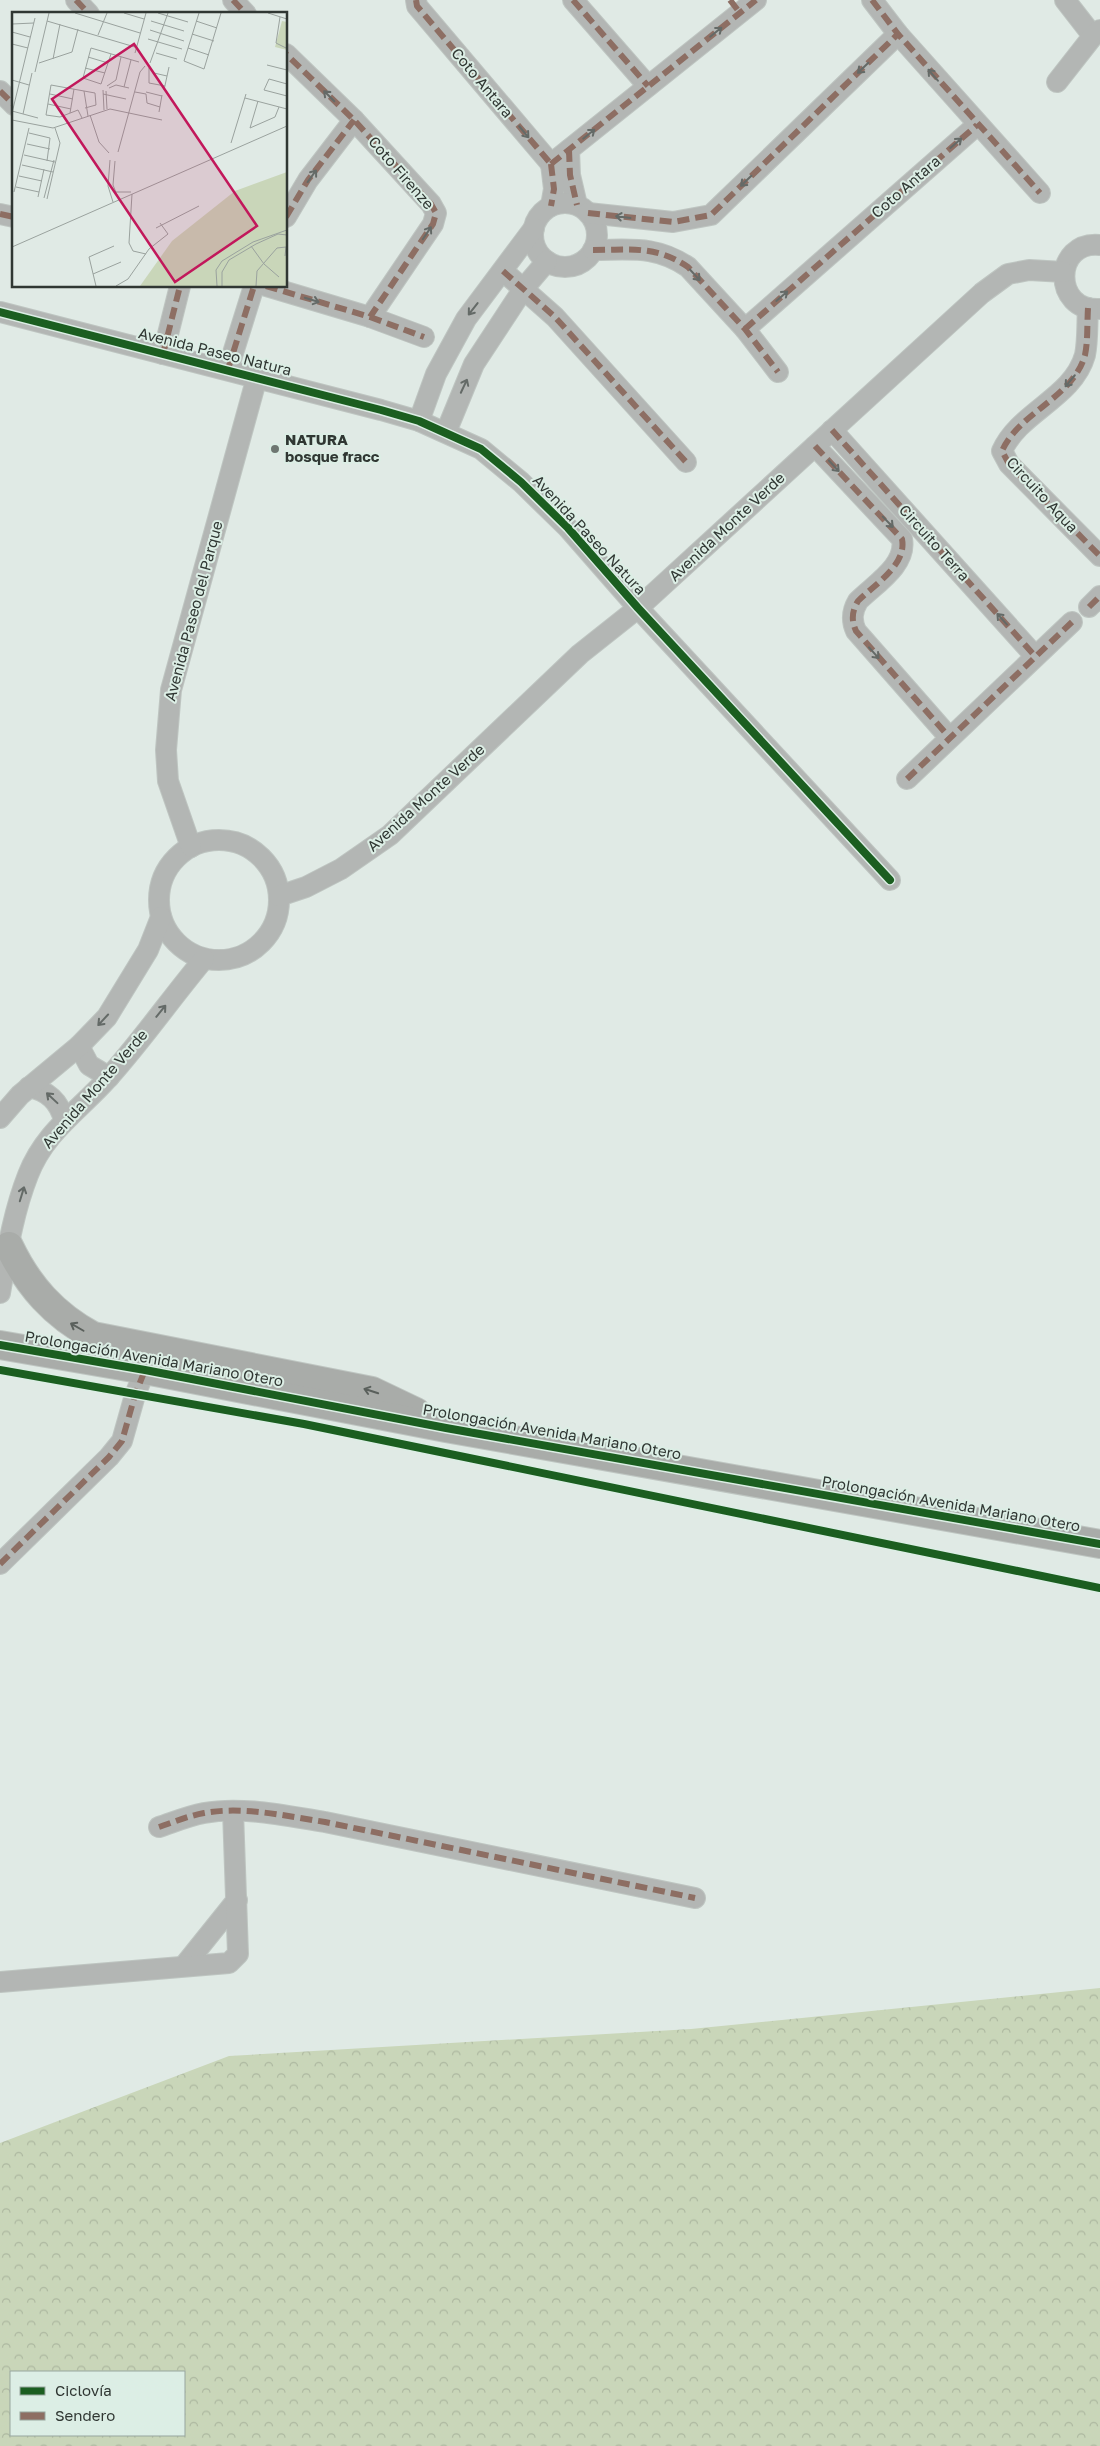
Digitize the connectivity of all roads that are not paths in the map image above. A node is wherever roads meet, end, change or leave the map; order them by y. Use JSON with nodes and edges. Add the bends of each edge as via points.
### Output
{"nodes":[{"id":1,"x":76,"y":0,"type":"edge"},
{"id":2,"x":233,"y":0,"type":"edge"},
{"id":3,"x":416,"y":0,"type":"edge"},
{"id":4,"x":573,"y":0,"type":"edge"},
{"id":5,"x":756,"y":0,"type":"edge"},
{"id":6,"x":872,"y":0,"type":"edge"},
{"id":7,"x":1065,"y":0,"type":"edge"},
{"id":8,"x":735,"y":6,"type":"edge"},
{"id":9,"x":87,"y":12,"type":"edge"},
{"id":10,"x":244,"y":12,"type":"edge"},
{"id":11,"x":1096,"y":33,"type":"edge"},
{"id":12,"x":898,"y":34,"type":"junction"},
{"id":13,"x":288,"y":56,"type":"edge"},
{"id":14,"x":1057,"y":82,"type":"dead end"},
{"id":15,"x":648,"y":86,"type":"junction"},
{"id":16,"x":0,"y":91,"type":"edge"},
{"id":17,"x":12,"y":103,"type":"edge"},
{"id":18,"x":354,"y":120,"type":"junction"},
{"id":19,"x":977,"y":125,"type":"junction"},
{"id":20,"x":569,"y":150,"type":"junction"},
{"id":21,"x":551,"y":164,"type":"junction"},
{"id":22,"x":1040,"y":193,"type":"dead end"},
{"id":23,"x":551,"y":206,"type":"junction"},
{"id":24,"x":583,"y":209,"type":"junction"},
{"id":25,"x":288,"y":215,"type":"edge"},
{"id":26,"x":534,"y":228,"type":"junction"},
{"id":27,"x":1100,"y":245,"type":"edge"},
{"id":28,"x":593,"y":250,"type":"junction"},
{"id":29,"x":547,"y":261,"type":"junction"},
{"id":30,"x":503,"y":271,"type":"junction"},
{"id":31,"x":1064,"y":272,"type":"junction"},
{"id":32,"x":180,"y":288,"type":"edge"},
{"id":33,"x":253,"y":288,"type":"edge"},
{"id":34,"x":272,"y":288,"type":"edge"},
{"id":35,"x":524,"y":288,"type":"junction"},
{"id":36,"x":1094,"y":309,"type":"edge"},
{"id":37,"x":0,"y":312,"type":"edge"},
{"id":38,"x":370,"y":318,"type":"junction"},
{"id":39,"x":745,"y":329,"type":"junction"},
{"id":40,"x":424,"y":337,"type":"dead end"},
{"id":41,"x":164,"y":354,"type":"junction"},
{"id":42,"x":228,"y":370,"type":"junction"},
{"id":43,"x":778,"y":372,"type":"dead end"},
{"id":44,"x":257,"y":377,"type":"junction"},
{"id":45,"x":419,"y":421,"type":"junction"},
{"id":46,"x":832,"y":430,"type":"junction"},
{"id":47,"x":446,"y":432,"type":"junction"},
{"id":48,"x":815,"y":446,"type":"junction"},
{"id":49,"x":686,"y":462,"type":"dead end"},
{"id":50,"x":1100,"y":556,"type":"edge"},
{"id":51,"x":638,"y":608,"type":"junction"},
{"id":52,"x":1072,"y":622,"type":"dead end"},
{"id":53,"x":1034,"y":656,"type":"junction"},
{"id":54,"x":949,"y":737,"type":"junction"},
{"id":55,"x":907,"y":779,"type":"dead end"},
{"id":56,"x":191,"y":847,"type":"junction"},
{"id":57,"x":890,"y":880,"type":"dead end"},
{"id":58,"x":279,"y":896,"type":"junction"},
{"id":59,"x":161,"y":917,"type":"junction"},
{"id":60,"x":204,"y":959,"type":"junction"},
{"id":61,"x":79,"y":1046,"type":"junction"},
{"id":62,"x":109,"y":1077,"type":"junction"},
{"id":63,"x":29,"y":1087,"type":"junction"},
{"id":64,"x":0,"y":1118,"type":"edge"},
{"id":65,"x":64,"y":1120,"type":"junction"},
{"id":66,"x":7,"y":1233,"type":"edge"},
{"id":67,"x":0,"y":1293,"type":"edge"},
{"id":68,"x":0,"y":1345,"type":"edge"},
{"id":69,"x":145,"y":1370,"type":"junction"},
{"id":70,"x":446,"y":1428,"type":"junction"},
{"id":71,"x":1100,"y":1544,"type":"edge"},
{"id":72,"x":0,"y":1564,"type":"edge"},
{"id":73,"x":233,"y":1811,"type":"junction"},
{"id":74,"x":159,"y":1827,"type":"dead end"},
{"id":75,"x":695,"y":1898,"type":"dead end"},
{"id":76,"x":237,"y":1900,"type":"junction"},
{"id":77,"x":184,"y":1966,"type":"junction"},
{"id":78,"x":0,"y":1982,"type":"edge"}],
"edges":[{"from":1,"to":9,"type":"street"},
{"from":2,"to":10,"type":"street"},
{"from":3,"to":21,"type":"street","name":"Coto Antara","one_way":true,"via":[[417,6]]},
{"from":4,"to":15,"type":"street"},
{"from":5,"to":8,"type":"street"},
{"from":6,"to":12,"type":"street"},
{"from":7,"to":11,"type":"street"},
{"from":15,"to":8,"type":"street","one_way":true},
{"from":11,"to":14,"type":"street"},
{"from":19,"to":12,"type":"street","one_way":true},
{"from":12,"to":24,"type":"street","one_way":true,"via":[[711,215],[673,222]]},
{"from":18,"to":13,"type":"street","name":"Coto Firenze","one_way":true},
{"from":20,"to":15,"type":"street","one_way":true},
{"from":16,"to":17,"type":"street"},
{"from":25,"to":18,"type":"street","one_way":true,"via":[[308,180]]},
{"from":38,"to":18,"type":"street","name":"Coto Firenze","one_way":true,"via":[[433,224],[436,213]]},
{"from":19,"to":22,"type":"street"},
{"from":39,"to":19,"type":"street","name":"Coto Antara","one_way":true},
{"from":20,"to":21,"type":"street"},
{"from":20,"to":24,"type":"street","via":[[570,175]]},
{"from":21,"to":23,"type":"street","via":[[554,179]]},
{"from":23,"to":24,"type":"street","via":[[559,203]]},
{"from":23,"to":26,"type":"street","via":[[543,211]]},
{"from":24,"to":28,"type":"street","via":[[597,231]]},
{"from":26,"to":29,"type":"street","via":[[534,243]]},
{"from":26,"to":30,"type":"street"},
{"from":27,"to":31,"type":"street","via":[[1075,252]]},
{"from":28,"to":29,"type":"street","via":[[578,264],[556,265]]},
{"from":28,"to":39,"type":"street","one_way":true,"via":[[654,251],[670,257],[688,267]]},
{"from":29,"to":35,"type":"street"},
{"from":30,"to":35,"type":"street"},
{"from":30,"to":45,"type":"street","one_way":true,"via":[[466,319],[453,342],[436,374]]},
{"from":31,"to":36,"type":"street","via":[[1071,298]]},
{"from":31,"to":46,"type":"street","name":"Avenida Monte Verde","via":[[1029,270],[1008,274],[982,292]]},
{"from":32,"to":41,"type":"street"},
{"from":33,"to":42,"type":"street"},
{"from":34,"to":38,"type":"street","one_way":true},
{"from":47,"to":35,"type":"street","one_way":true,"via":[[474,364]]},
{"from":35,"to":49,"type":"street","via":[[555,317]]},
{"from":36,"to":50,"type":"street","name":"Circuito Aqua","one_way":true,"via":[[1079,369],[1069,384],[1008,439],[1002,451],[1009,464]]},
{"from":37,"to":41,"type":"street","name":"Avenida Paseo Natura"},
{"from":38,"to":40,"type":"street"},
{"from":39,"to":43,"type":"street"},
{"from":41,"to":42,"type":"street","name":"Avenida Paseo Natura"},
{"from":42,"to":44,"type":"street","name":"Avenida Paseo Natura"},
{"from":44,"to":45,"type":"street","name":"Avenida Paseo Natura"},
{"from":44,"to":56,"type":"street","name":"Avenida Paseo del Parque","via":[[169,705],[168,781]]},
{"from":45,"to":47,"type":"street","name":"Avenida Paseo Natura"},
{"from":46,"to":48,"type":"street","name":"Avenida Monte Verde"},
{"from":53,"to":46,"type":"street","name":"Circuito Terra","one_way":true},
{"from":47,"to":51,"type":"street","name":"Avenida Paseo Natura","via":[[481,449],[521,482],[568,528]]},
{"from":48,"to":51,"type":"street","name":"Avenida Monte Verde"},
{"from":48,"to":54,"type":"street","one_way":true,"via":[[902,538],[901,558],[858,601],[853,624]]},
{"from":51,"to":57,"type":"street","name":"Avenida Paseo Natura"},
{"from":51,"to":58,"type":"street","name":"Avenida Monte Verde","via":[[580,654],[390,835],[341,869]]},
{"from":52,"to":53,"type":"street"},
{"from":53,"to":54,"type":"street"},
{"from":54,"to":55,"type":"street"},
{"from":56,"to":58,"type":"street","via":[[202,842],[225,841],[248,848],[266,863],[277,884]]},
{"from":56,"to":59,"type":"street","via":[[172,862],[161,882]]},
{"from":58,"to":60,"type":"street","via":[[276,920],[263,942],[242,956]]},
{"from":59,"to":60,"type":"street","via":[[178,944]]},
{"from":59,"to":61,"type":"street","one_way":true,"via":[[148,950],[122,994]]},
{"from":62,"to":60,"type":"street","name":"Avenida Monte Verde","one_way":true},
{"from":61,"to":62,"type":"street","via":[[89,1065]]},
{"from":61,"to":63,"type":"street"},
{"from":62,"to":65,"type":"street","name":"Avenida Monte Verde"},
{"from":63,"to":64,"type":"street"},
{"from":65,"to":63,"type":"street","one_way":true,"via":[[52,1098]]},
{"from":66,"to":65,"type":"street","name":"Avenida Monte Verde","one_way":true,"via":[[28,1174]]},
{"from":66,"to":67,"type":"street","name":"Avenida Monte Verde"},
{"from":70,"to":66,"type":"street","one_way":true,"via":[[372,1390],[93,1336],[72,1324],[44,1300],[26,1278]]},
{"from":68,"to":69,"type":"street","name":"Prolongación Avenida Mariano Otero"},
{"from":69,"to":70,"type":"street","name":"Prolongación Avenida Mariano Otero"},
{"from":69,"to":72,"type":"street","via":[[122,1441]]},
{"from":70,"to":71,"type":"street","name":"Prolongación Avenida Mariano Otero"},
{"from":73,"to":74,"type":"street","via":[[206,1813]]},
{"from":73,"to":75,"type":"street","via":[[325,1822]]},
{"from":73,"to":76,"type":"street"},
{"from":76,"to":77,"type":"street"},
{"from":76,"to":77,"type":"street","via":[[238,1954],[229,1963]]},
{"from":77,"to":78,"type":"street"}]}
